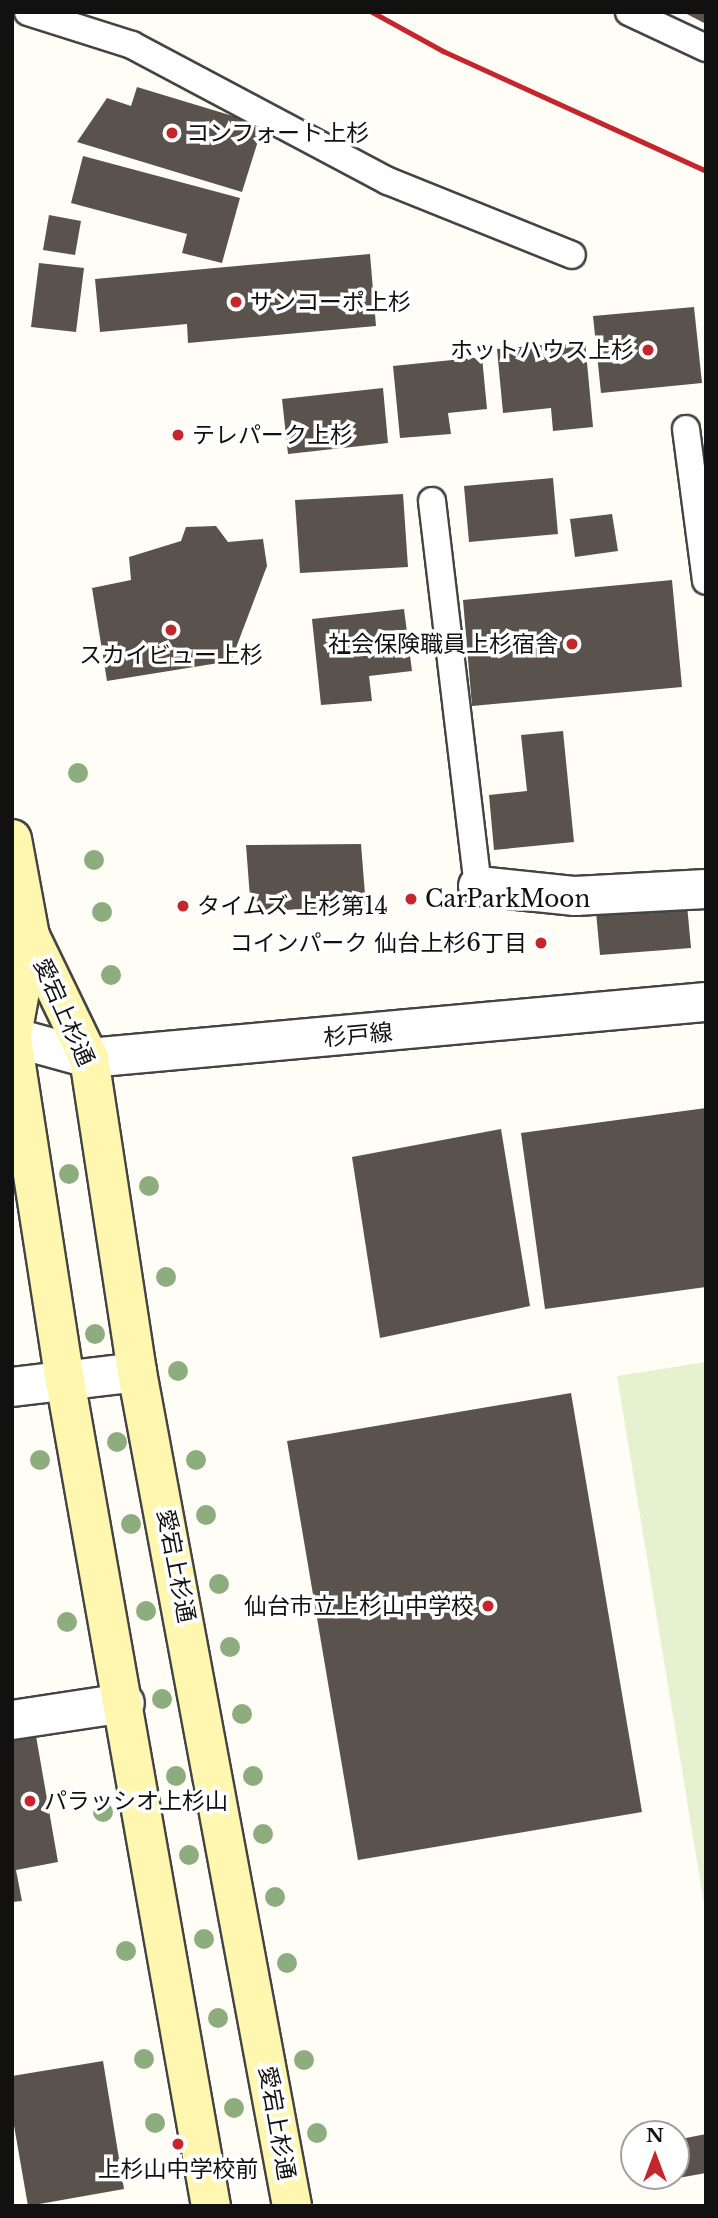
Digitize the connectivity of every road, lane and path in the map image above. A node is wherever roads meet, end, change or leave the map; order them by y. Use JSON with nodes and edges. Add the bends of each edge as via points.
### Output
{"nodes":[{"id":1,"x":28,"y":12,"type":"edge"},
{"id":2,"x":629,"y":12,"type":"edge"},
{"id":3,"x":706,"y":48,"type":"edge"},
{"id":4,"x":572,"y":254,"type":"dead end"},
{"id":5,"x":686,"y":429,"type":"dead end"},
{"id":6,"x":432,"y":501,"type":"dead end"},
{"id":7,"x":706,"y":581,"type":"edge"},
{"id":8,"x":12,"y":839,"type":"edge"},
{"id":9,"x":478,"y":886,"type":"joint"},
{"id":10,"x":706,"y":889,"type":"edge"},
{"id":11,"x":30,"y":936,"type":"junction"},
{"id":12,"x":706,"y":1002,"type":"edge"},
{"id":13,"x":12,"y":1037,"type":"edge"},
{"id":14,"x":89,"y":1058,"type":"junction"},
{"id":15,"x":137,"y":1371,"type":"junction"},
{"id":16,"x":65,"y":1380,"type":"junction"},
{"id":17,"x":12,"y":1387,"type":"edge"},
{"id":18,"x":125,"y":1703,"type":"junction"},
{"id":19,"x":12,"y":1720,"type":"edge"},
{"id":20,"x":211,"y":2206,"type":"edge"},
{"id":21,"x":292,"y":2206,"type":"edge"}],
"edges":[{"from":1,"to":4,"type":"lane","via":[[132,45],[388,181]]},
{"from":2,"to":3,"type":"lane"},
{"from":5,"to":7,"type":"lane"},
{"from":6,"to":9,"type":"lane"},
{"from":8,"to":11,"type":"street","name":"愛宕上杉通"},
{"from":9,"to":10,"type":"street","via":[[575,896]]},
{"from":11,"to":13,"type":"street","name":"愛宕上杉通"},
{"from":11,"to":14,"type":"street","name":"愛宕上杉通"},
{"from":12,"to":14,"type":"street","name":"杉戸線"},
{"from":13,"to":14,"type":"street","name":"杉戸線"},
{"from":13,"to":16,"type":"street","name":"愛宕上杉通"},
{"from":14,"to":15,"type":"street","name":"愛宕上杉通"},
{"from":15,"to":16,"type":"street"},
{"from":15,"to":21,"type":"street","name":"愛宕上杉通"},
{"from":16,"to":17,"type":"street"},
{"from":16,"to":18,"type":"street","name":"愛宕上杉通"},
{"from":18,"to":19,"type":"street"},
{"from":18,"to":20,"type":"street","name":"愛宕上杉通"}]}
